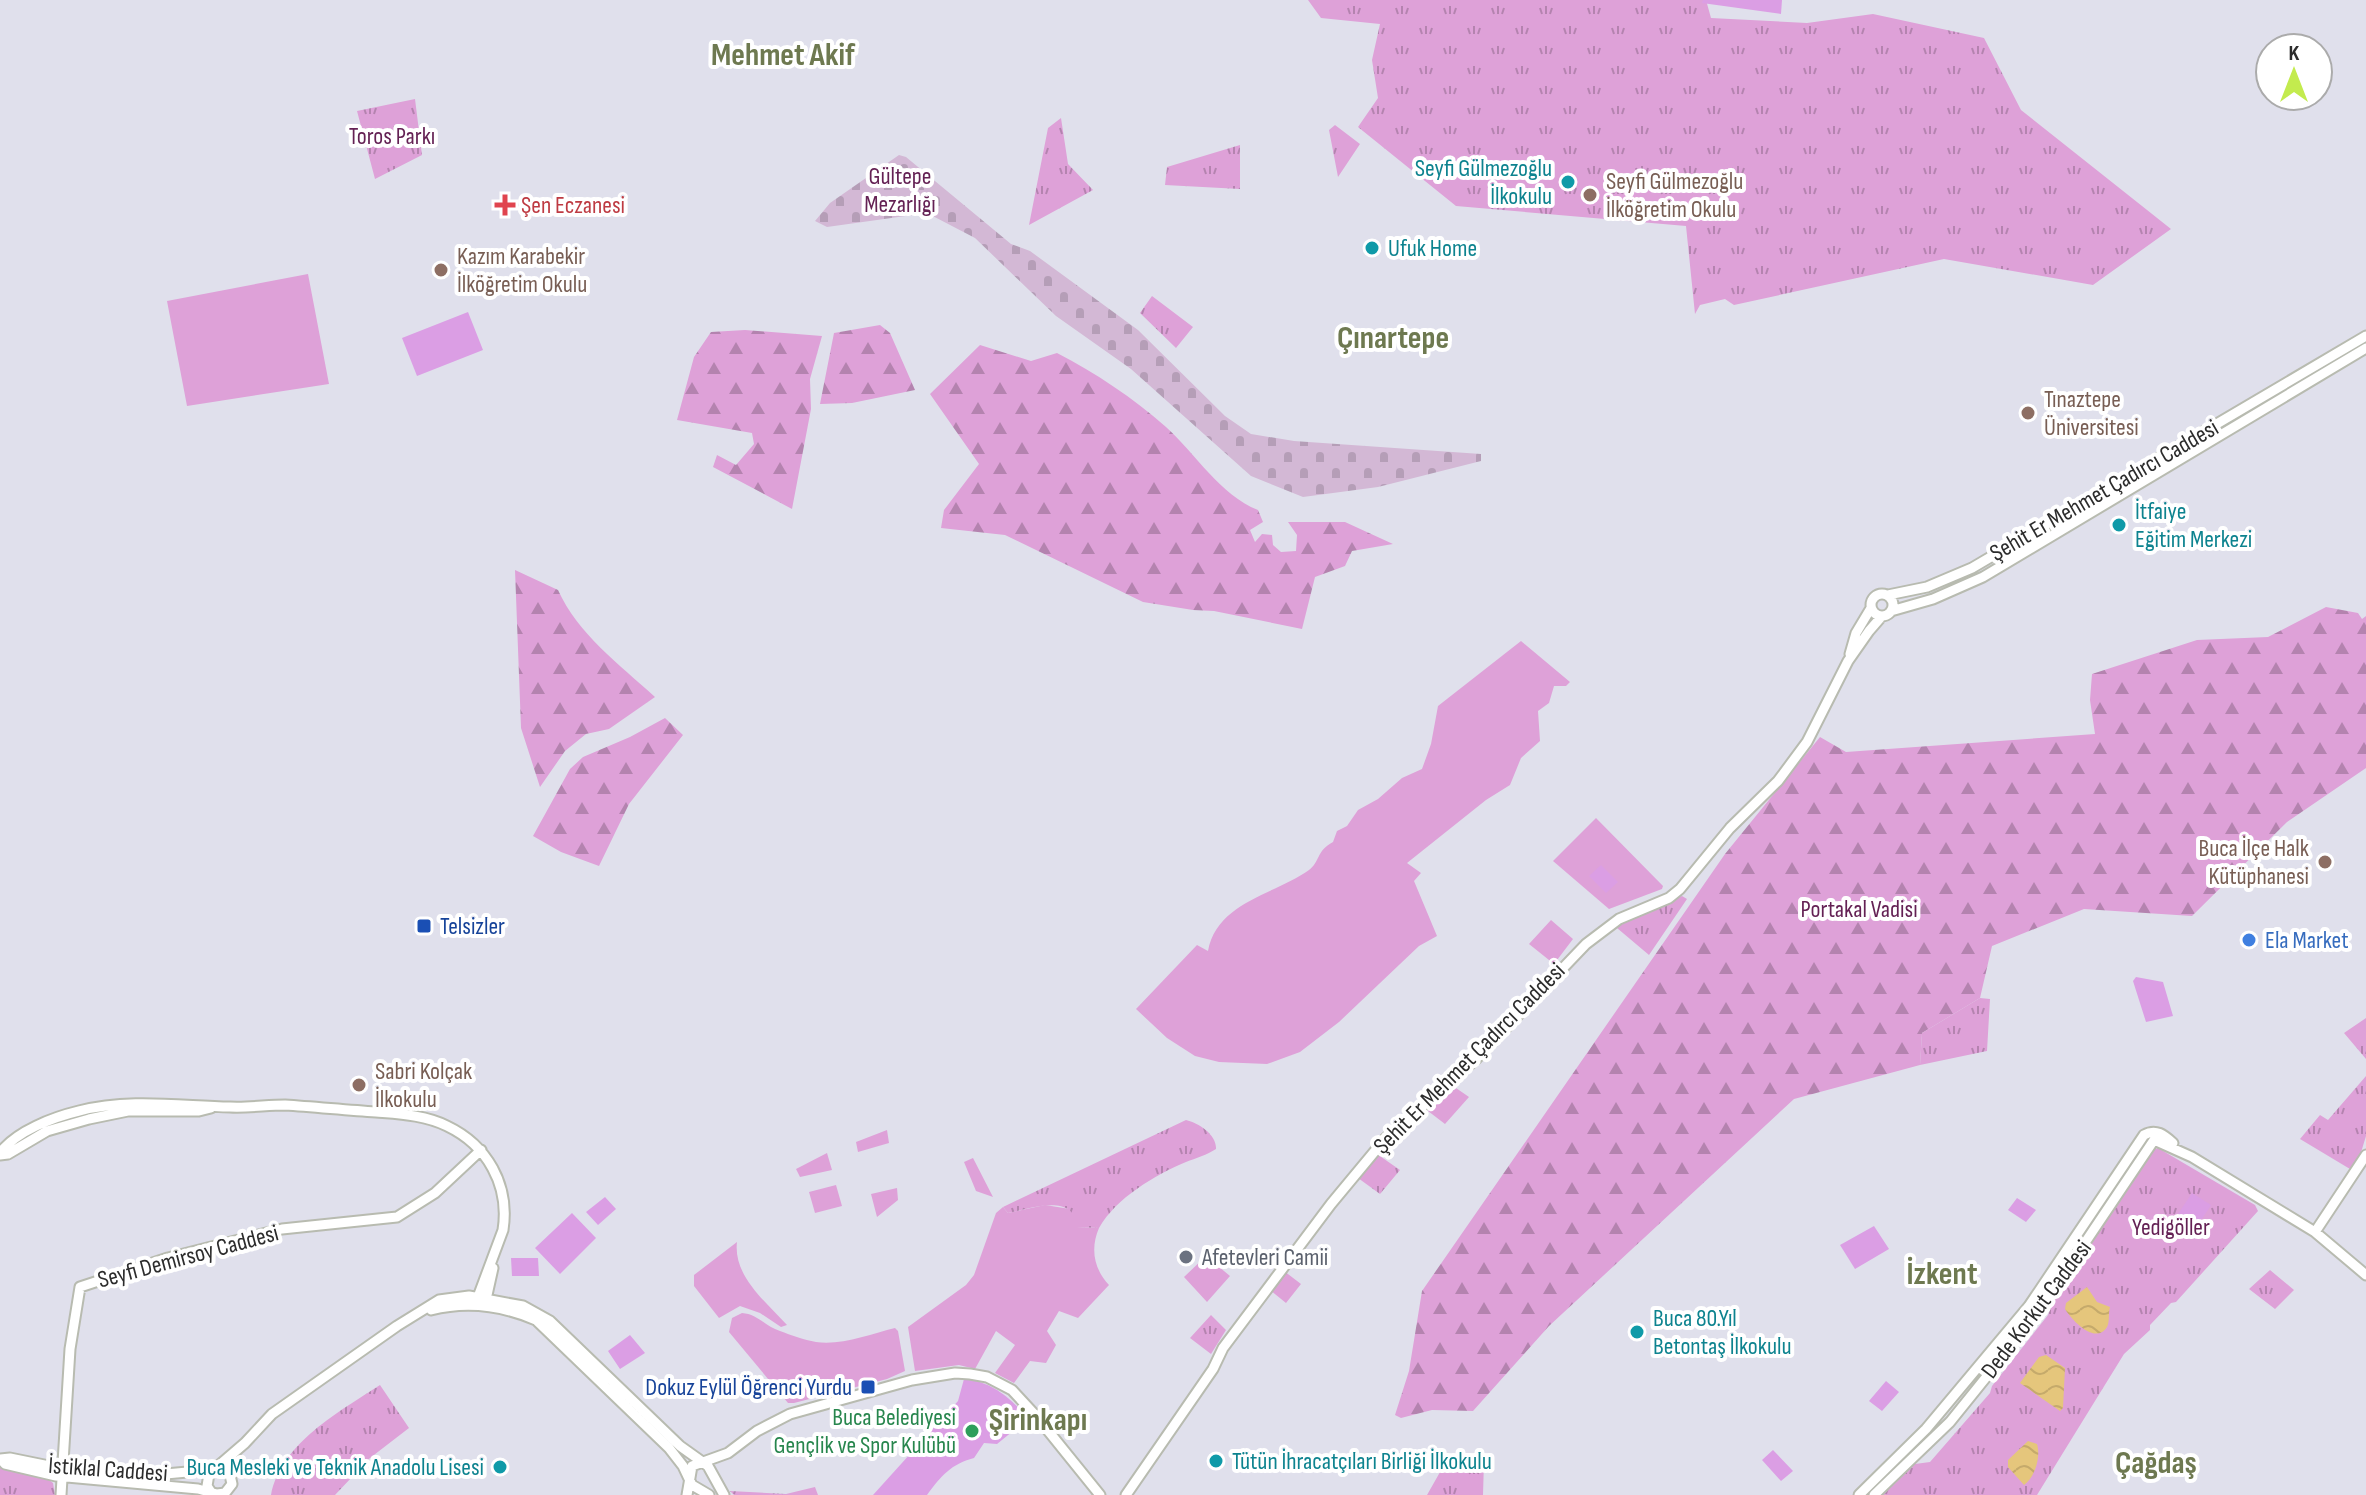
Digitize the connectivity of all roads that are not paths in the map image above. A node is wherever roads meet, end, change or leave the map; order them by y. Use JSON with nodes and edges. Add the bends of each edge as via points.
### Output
{"nodes":[{"id":1,"x":2366,"y":336,"type":"edge"},
{"id":2,"x":2366,"y":348,"type":"edge"},
{"id":3,"x":1888,"y":595,"type":"junction"},
{"id":4,"x":1871,"y":608,"type":"junction"},
{"id":5,"x":1887,"y":614,"type":"junction"},
{"id":6,"x":1848,"y":661,"type":"junction"},
{"id":7,"x":481,"y":1150,"type":"junction"},
{"id":8,"x":0,"y":1154,"type":"edge"},
{"id":9,"x":2366,"y":1155,"type":"edge"},
{"id":10,"x":2192,"y":1157,"type":"junction"},
{"id":11,"x":2315,"y":1232,"type":"junction"},
{"id":12,"x":2366,"y":1273,"type":"edge"},
{"id":13,"x":481,"y":1302,"type":"junction"},
{"id":14,"x":235,"y":1451,"type":"junction"},
{"id":15,"x":728,"y":1453,"type":"junction"},
{"id":16,"x":0,"y":1459,"type":"edge"},
{"id":17,"x":703,"y":1462,"type":"junction"},
{"id":18,"x":216,"y":1469,"type":"junction"},
{"id":19,"x":63,"y":1473,"type":"junction"},
{"id":20,"x":714,"y":1477,"type":"junction"},
{"id":21,"x":688,"y":1479,"type":"junction"},
{"id":22,"x":232,"y":1484,"type":"junction"},
{"id":23,"x":213,"y":1494,"type":"edge"},
{"id":24,"x":703,"y":1494,"type":"edge"},
{"id":25,"x":61,"y":1495,"type":"edge"},
{"id":26,"x":229,"y":1495,"type":"edge"},
{"id":27,"x":687,"y":1495,"type":"edge"},
{"id":28,"x":724,"y":1495,"type":"edge"},
{"id":29,"x":1100,"y":1495,"type":"edge"},
{"id":30,"x":1126,"y":1495,"type":"edge"},
{"id":31,"x":1859,"y":1495,"type":"edge"},
{"id":32,"x":1874,"y":1495,"type":"edge"}],
"edges":[{"from":1,"to":3,"type":"main road","name":"Şehit Er Mehmet Çadırcı Caddesi","via":[[1972,568],[1927,587]]},
{"from":2,"to":5,"type":"main road","name":"Şehit Er Mehmet Çadırcı Caddesi","via":[[1983,577]]},
{"from":3,"to":4,"type":"main road","via":[[1876,595]]},
{"from":3,"to":5,"type":"main road","via":[[1893,601]]},
{"from":4,"to":5,"type":"main road","via":[[1875,614]]},
{"from":4,"to":6,"type":"main road","name":"Şehit Er Mehmet Çadırcı Caddesi"},
{"from":5,"to":6,"type":"main road","name":"Şehit Er Mehmet Çadırcı Caddesi"},
{"from":6,"to":30,"type":"main road","name":"Şehit Er Mehmet Çadırcı Caddesi","via":[[1796,759],[1680,889],[1619,919],[1586,944],[1477,1058],[1377,1147],[1223,1348]]},
{"from":7,"to":8,"type":"main road","via":[[448,1126],[418,1117],[286,1105],[128,1111],[47,1131]]},
{"from":7,"to":13,"type":"main road","via":[[496,1174],[504,1209],[503,1230]]},
{"from":7,"to":19,"type":"main road","name":"Seyfi Demirsoy Caddesi","via":[[435,1193],[397,1217],[282,1229],[80,1287],[70,1349]]},
{"from":9,"to":11,"type":"main road"},
{"from":10,"to":11,"type":"main road"},
{"from":10,"to":31,"type":"main road","name":"Dede Korkut Caddesi","via":[[2160,1133],[2144,1135],[2029,1306],[1926,1429]]},
{"from":10,"to":32,"type":"main road","name":"Dede Korkut Caddesi","via":[[2158,1140],[2151,1142],[2037,1314],[1950,1422]]},
{"from":11,"to":12,"type":"main road"},
{"from":13,"to":14,"type":"main road","via":[[463,1296],[439,1300],[272,1414]]},
{"from":13,"to":17,"type":"main road","via":[[523,1306],[550,1321]]},
{"from":13,"to":21,"type":"main road","via":[[544,1325],[669,1448]]},
{"from":14,"to":18,"type":"main road"},
{"from":14,"to":22,"type":"main road"},
{"from":15,"to":17,"type":"main road"},
{"from":15,"to":20,"type":"main road"},
{"from":15,"to":29,"type":"main road","via":[[790,1414],[912,1380],[970,1374],[1012,1390]]},
{"from":16,"to":19,"type":"main road","name":"İstiklal Caddesi"},
{"from":17,"to":20,"type":"main road"},
{"from":17,"to":21,"type":"main road","via":[[692,1466]]},
{"from":18,"to":19,"type":"main road","name":"İstiklal Caddesi","via":[[144,1476]]},
{"from":18,"to":22,"type":"main road","via":[[228,1472]]},
{"from":18,"to":23,"type":"main road","via":[[207,1477]]},
{"from":19,"to":23,"type":"main road","name":"İstiklal Caddesi"},
{"from":19,"to":25,"type":"main road","name":"Seyfi Demirsoy Caddesi"},
{"from":20,"to":24,"type":"main road"},
{"from":20,"to":28,"type":"main road"},
{"from":21,"to":24,"type":"main road"},
{"from":21,"to":27,"type":"main road"},
{"from":22,"to":23,"type":"main road","via":[[225,1493]]},
{"from":22,"to":26,"type":"main road"}]}
